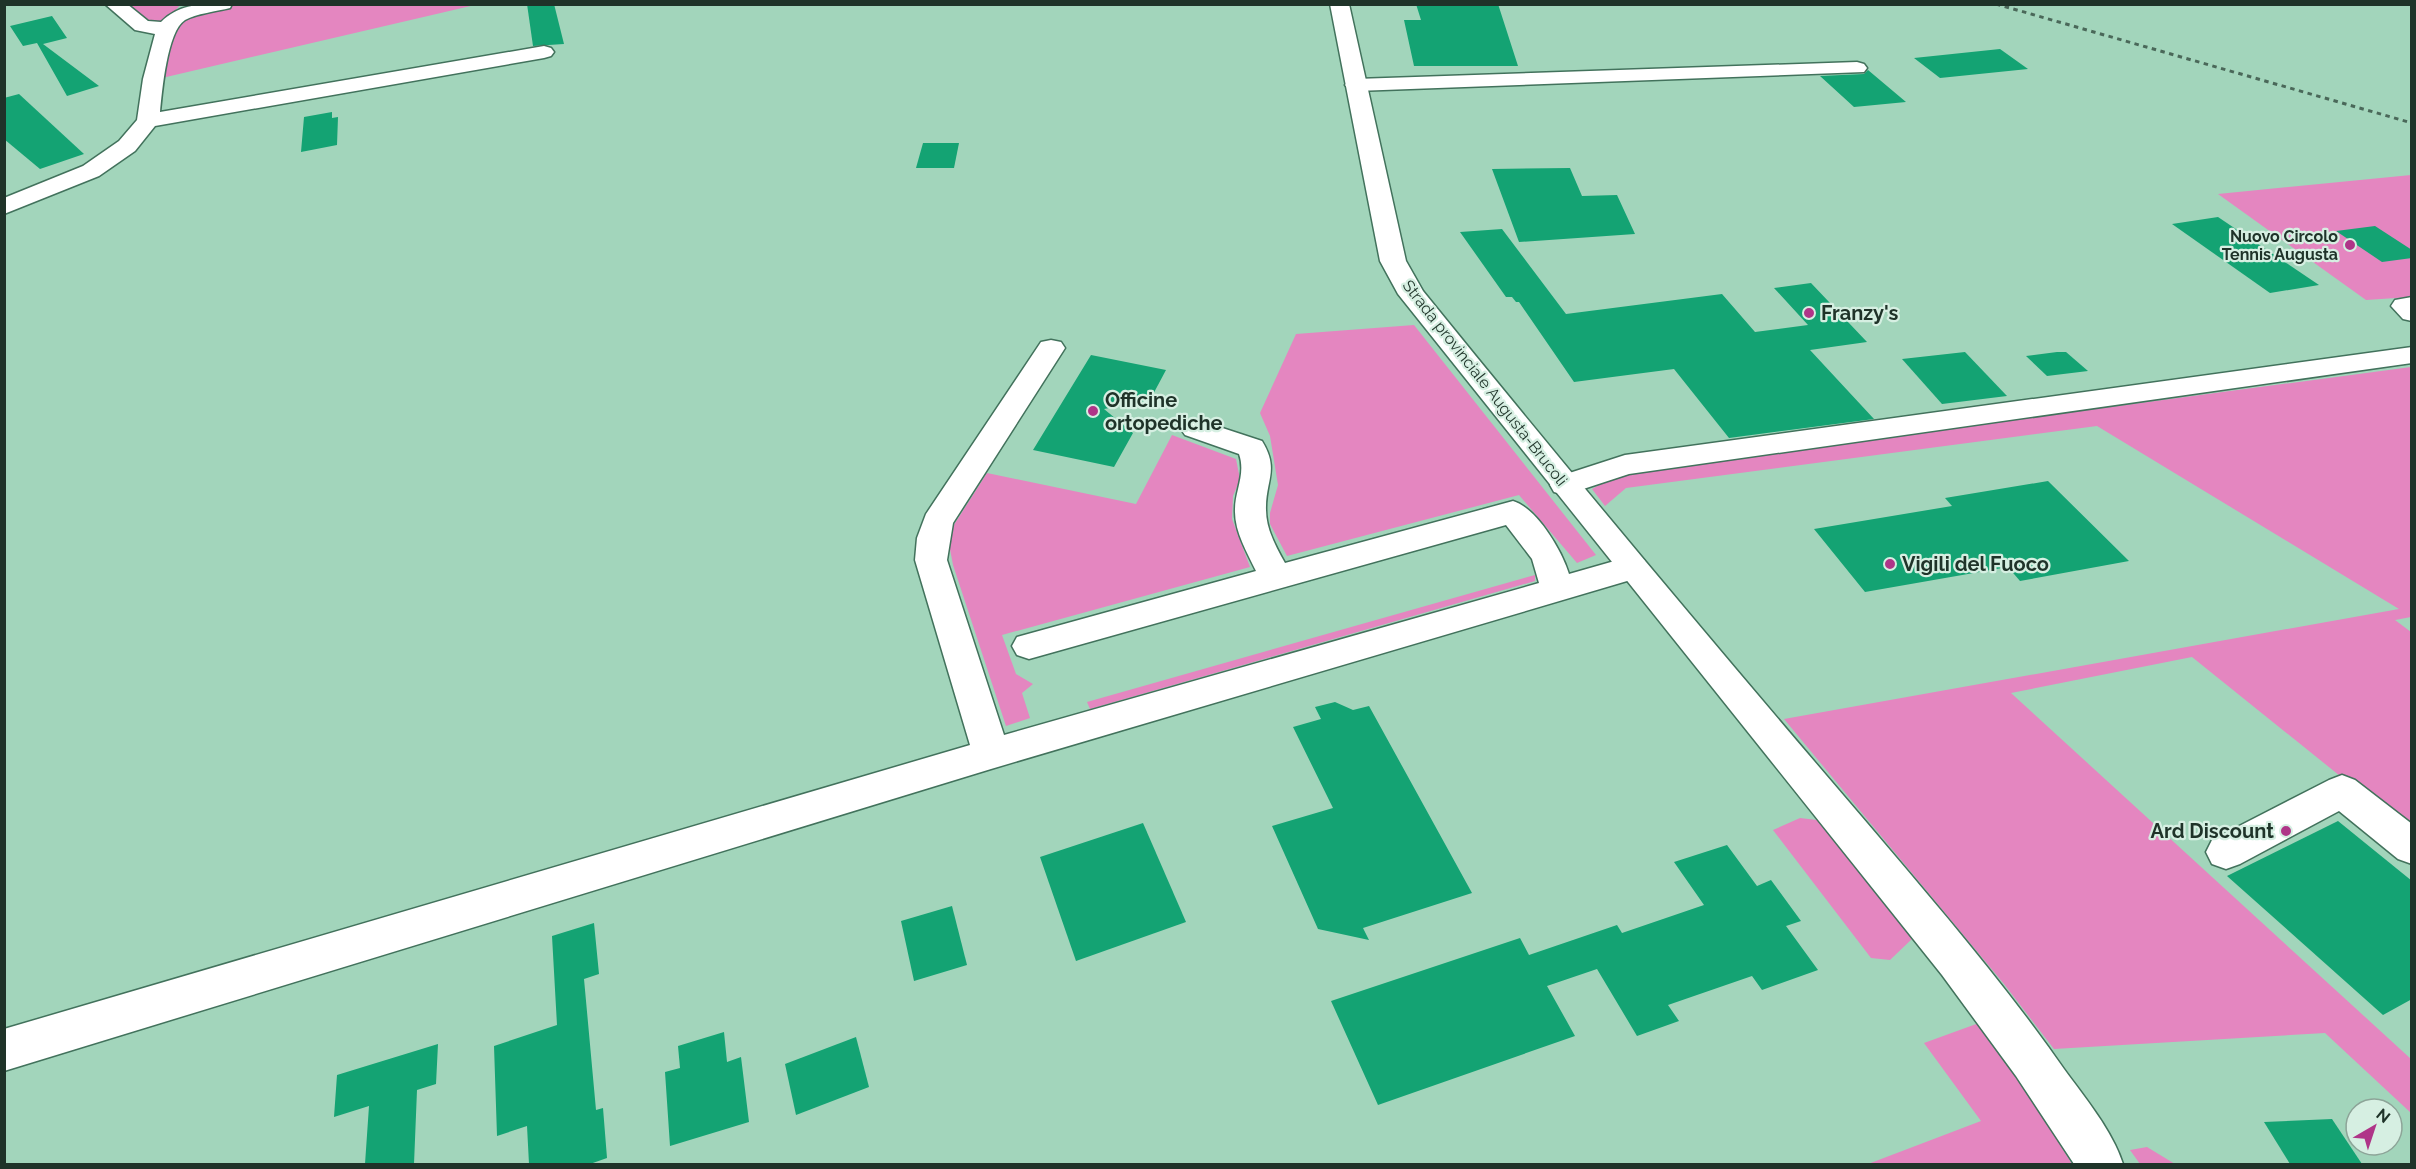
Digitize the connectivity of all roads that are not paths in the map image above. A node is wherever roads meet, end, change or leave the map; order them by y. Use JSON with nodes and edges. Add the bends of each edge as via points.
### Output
{"nodes":[{"id":1,"x":114,"y":4,"type":"edge"},
{"id":2,"x":223,"y":4,"type":"edge"},
{"id":3,"x":1339,"y":4,"type":"edge"},
{"id":4,"x":176,"y":16,"type":"edge"},
{"id":5,"x":544,"y":52,"type":"dead end"},
{"id":6,"x":1857,"y":68,"type":"dead end"},
{"id":7,"x":1356,"y":86,"type":"junction"},
{"id":8,"x":148,"y":121,"type":"junction"},
{"id":9,"x":4,"y":207,"type":"edge"},
{"id":10,"x":2412,"y":305,"type":"edge"},
{"id":11,"x":2412,"y":313,"type":"edge"},
{"id":12,"x":1051,"y":348,"type":"dead end"},
{"id":13,"x":2412,"y":355,"type":"edge"},
{"id":14,"x":1195,"y":428,"type":"dead end"},
{"id":15,"x":1565,"y":485,"type":"junction"},
{"id":16,"x":1632,"y":568,"type":"junction"},
{"id":17,"x":1276,"y":578,"type":"junction"},
{"id":18,"x":1557,"y":589,"type":"junction"},
{"id":19,"x":1029,"y":646,"type":"dead end"},
{"id":20,"x":991,"y":754,"type":"junction"},
{"id":21,"x":2412,"y":847,"type":"edge"},
{"id":22,"x":2226,"y":852,"type":"dead end"},
{"id":23,"x":4,"y":1050,"type":"edge"},
{"id":24,"x":2100,"y":1164,"type":"edge"}],
"edges":[{"from":1,"to":4,"type":"street","via":[[142,26]]},
{"from":2,"to":4,"type":"street"},
{"from":3,"to":7,"type":"street","name":"Strada provinciale Augusta-Brucoli"},
{"from":4,"to":8,"type":"street","via":[[156,69]]},
{"from":5,"to":8,"type":"street"},
{"from":6,"to":7,"type":"street"},
{"from":7,"to":15,"type":"street","name":"Strada provinciale Augusta-Brucoli","via":[[1393,261],[1411,294]]},
{"from":8,"to":9,"type":"street","via":[[128,146],[91,171]]},
{"from":10,"to":11,"type":"street","via":[[2404,306]]},
{"from":12,"to":20,"type":"street","via":[[937,522],[933,538],[930,560]]},
{"from":13,"to":15,"type":"street","via":[[1625,465]]},
{"from":14,"to":17,"type":"street","via":[[1251,448],[1257,461],[1250,509],[1253,530]]},
{"from":15,"to":16,"type":"street","name":"Strada provinciale Augusta-Brucoli"},
{"from":16,"to":18,"type":"street"},
{"from":16,"to":24,"type":"street","name":"Strada provinciale Augusta-Brucoli","via":[[1946,947],[2067,1109]]},
{"from":17,"to":18,"type":"street","via":[[1513,512],[1547,556]]},
{"from":17,"to":19,"type":"street"},
{"from":18,"to":20,"type":"street"},
{"from":20,"to":23,"type":"street"},
{"from":21,"to":22,"type":"street","via":[[2342,791]]}]}
